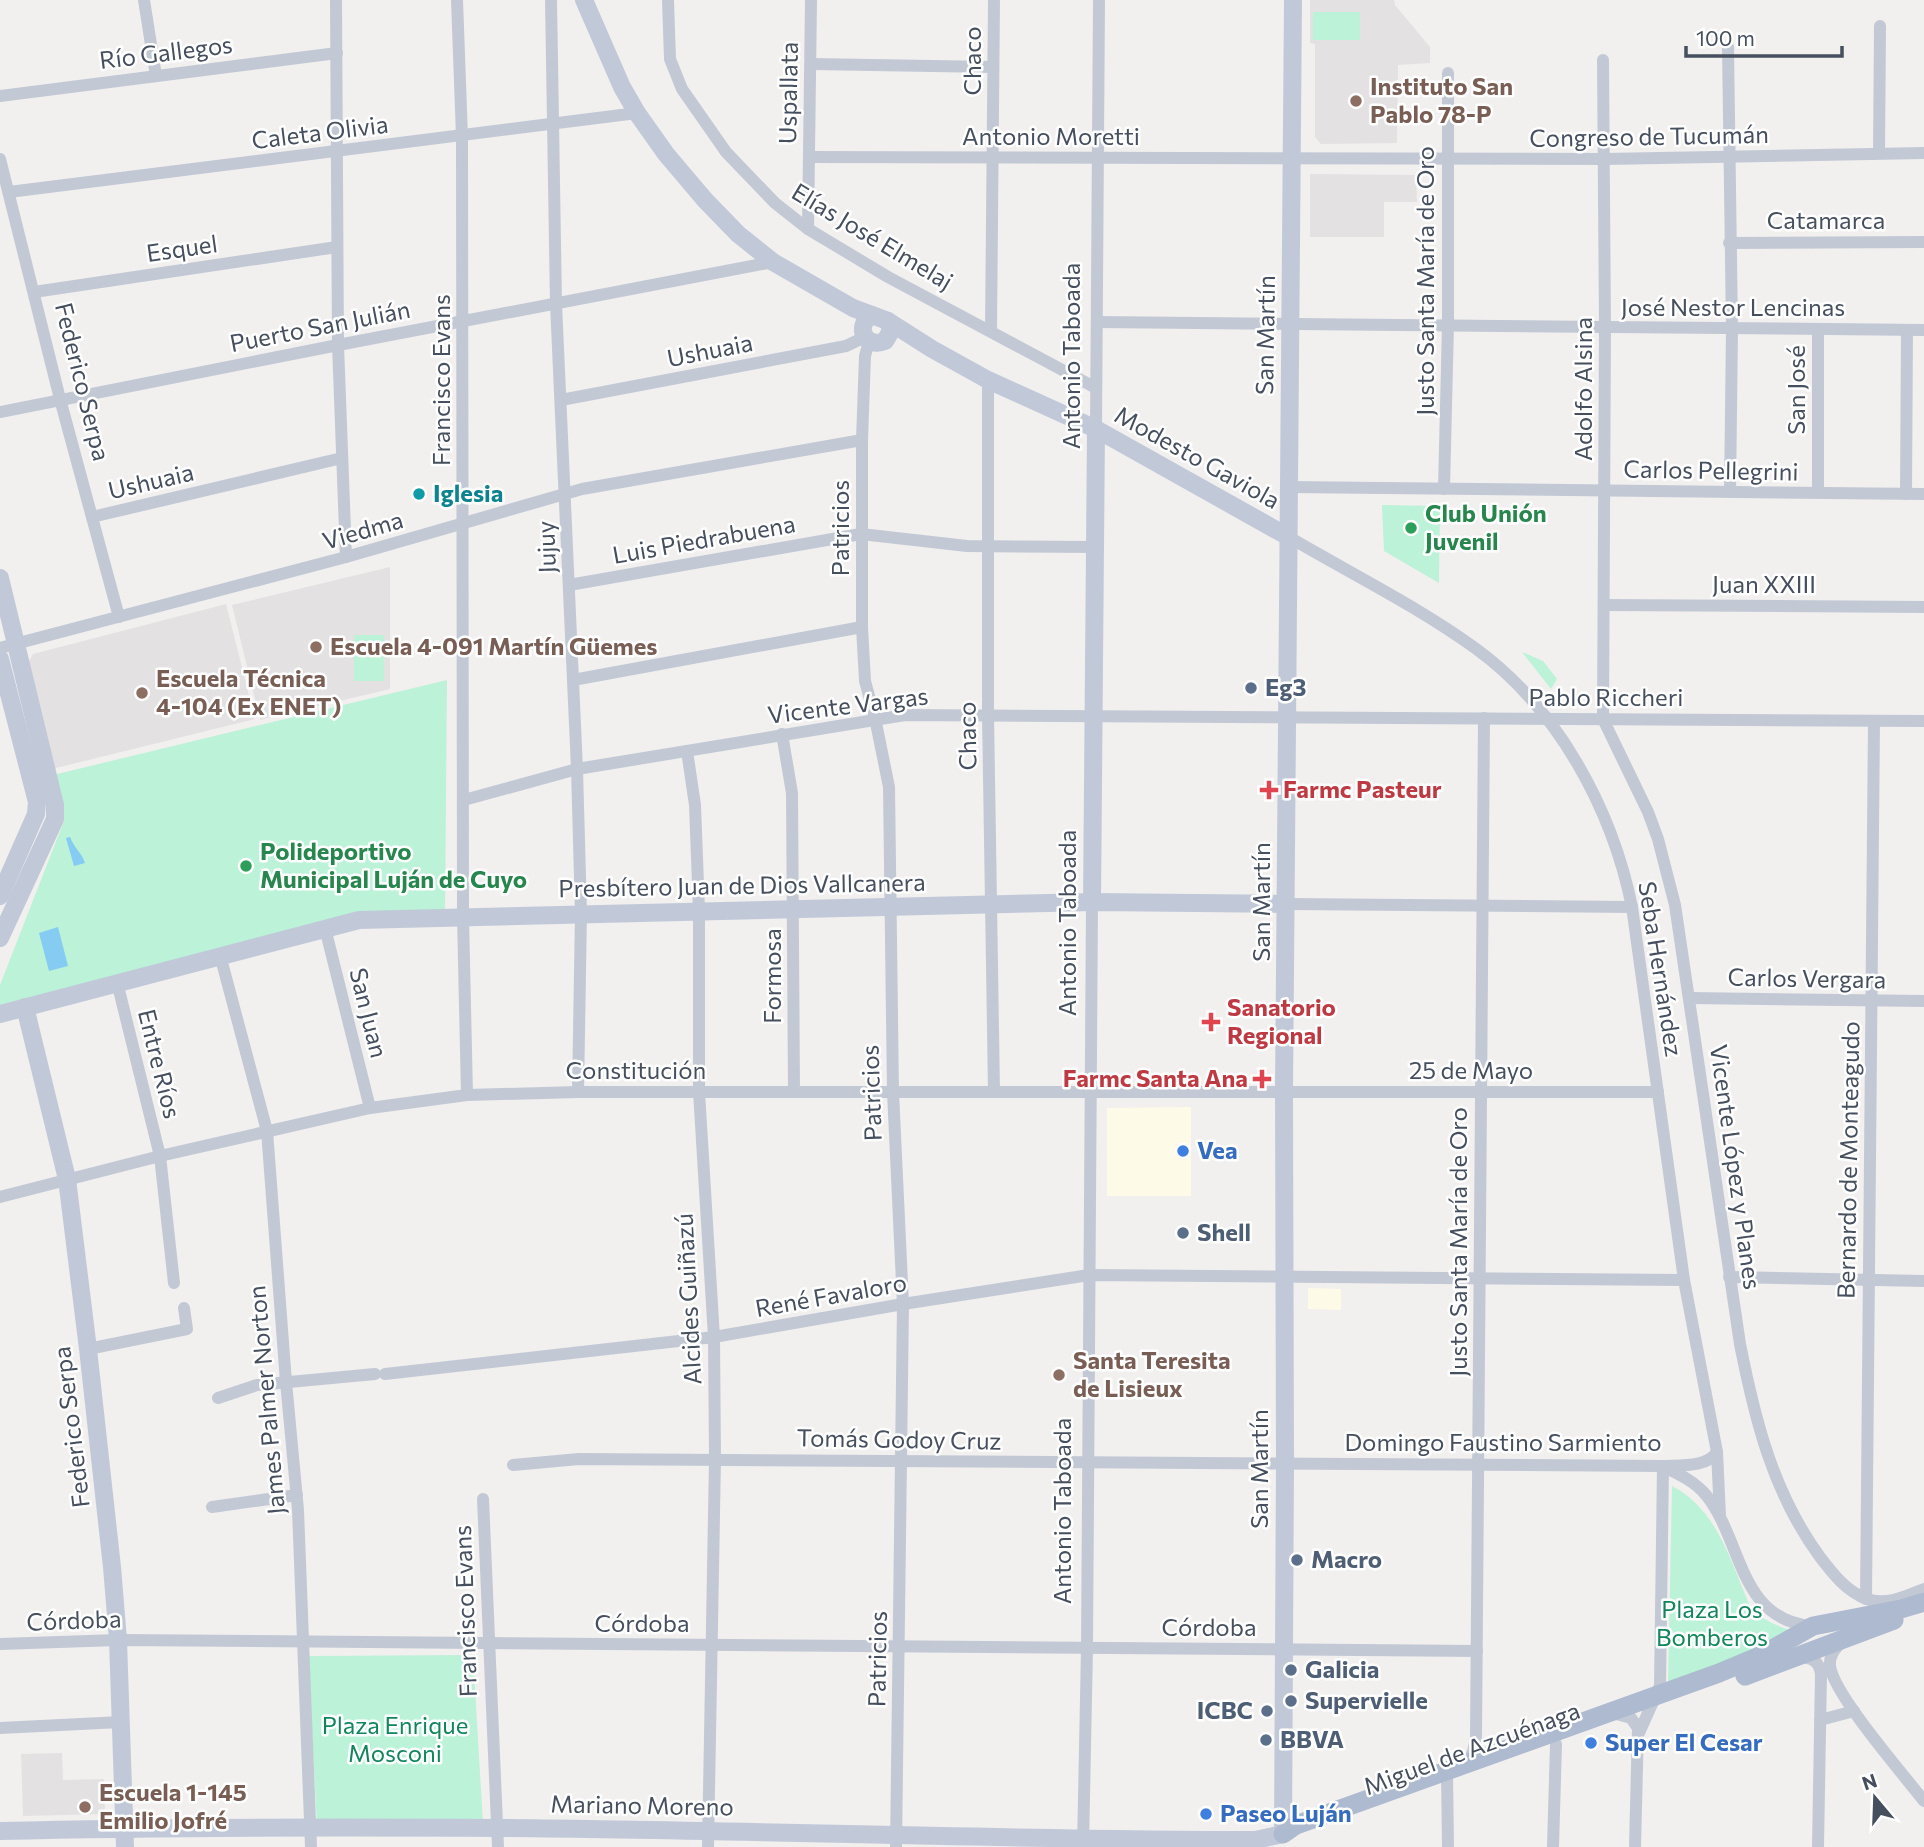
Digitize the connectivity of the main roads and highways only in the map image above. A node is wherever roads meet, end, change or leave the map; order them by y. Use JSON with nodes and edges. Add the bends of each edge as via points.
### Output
{"nodes":[{"id":1,"x":1924,"y":1602,"type":"edge"},
{"id":2,"x":1924,"y":1609,"type":"edge"},
{"id":3,"x":1637,"y":1715,"type":"junction"},
{"id":4,"x":1493,"y":1761,"type":"junction"},
{"id":5,"x":1282,"y":1841,"type":"edge"}],
"edges":[{"from":1,"to":3,"type":"main road","name":"Miguel de Azcuénaga","via":[[1813,1626]]},
{"from":2,"to":3,"type":"main road","name":"Miguel de Azcuénaga"},
{"from":3,"to":4,"type":"main road","name":"Miguel de Azcuénaga"},
{"from":3,"to":4,"type":"main road","name":"Miguel de Azcuénaga"},
{"from":4,"to":5,"type":"main road","name":"Miguel de Azcuénaga"}]}
